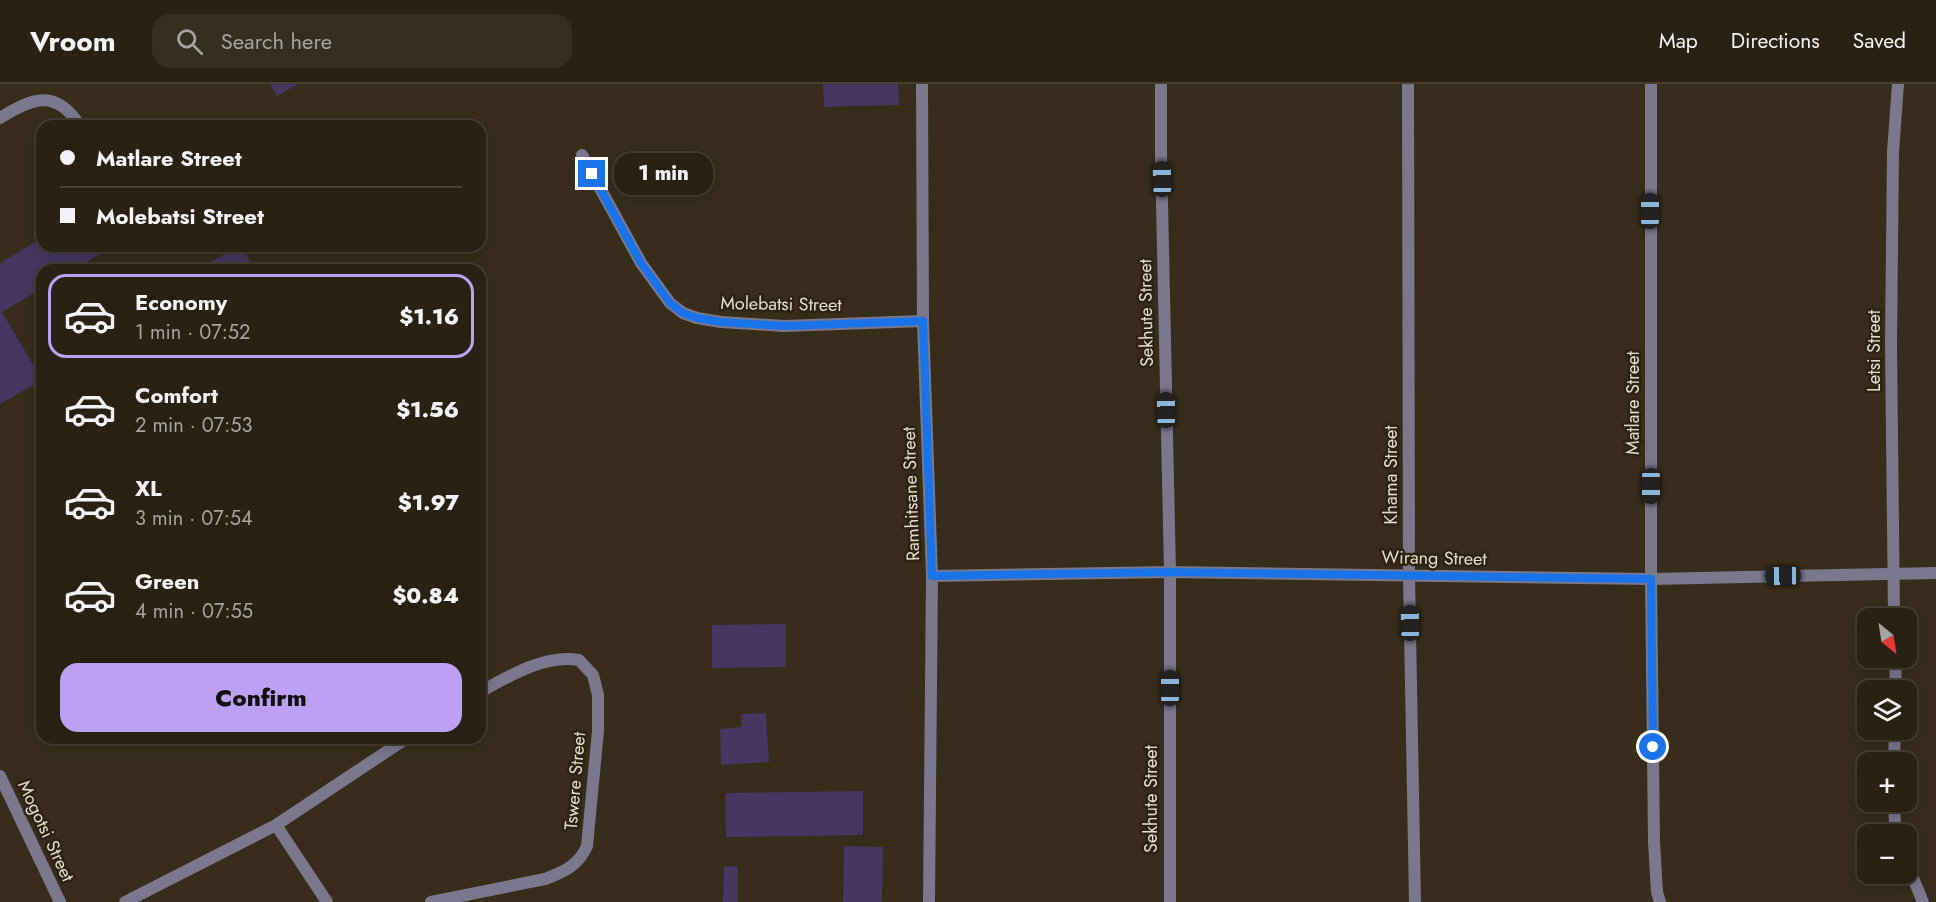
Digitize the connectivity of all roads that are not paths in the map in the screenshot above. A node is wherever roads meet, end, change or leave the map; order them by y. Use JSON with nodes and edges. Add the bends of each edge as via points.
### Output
{"nodes":[{"id":1,"x":922,"y":84,"type":"edge"},
{"id":2,"x":1161,"y":84,"type":"edge"},
{"id":3,"x":1408,"y":84,"type":"edge"},
{"id":4,"x":1651,"y":84,"type":"edge"},
{"id":5,"x":1898,"y":84,"type":"edge"},
{"id":6,"x":0,"y":118,"type":"edge"},
{"id":7,"x":76,"y":120,"type":"edge"},
{"id":8,"x":582,"y":155,"type":"dead end"},
{"id":9,"x":923,"y":321,"type":"junction"},
{"id":10,"x":1170,"y":572,"type":"junction"},
{"id":11,"x":1936,"y":573,"type":"edge"},
{"id":12,"x":1893,"y":574,"type":"junction"},
{"id":13,"x":932,"y":576,"type":"junction"},
{"id":14,"x":1409,"y":576,"type":"junction"},
{"id":15,"x":1651,"y":579,"type":"junction"},
{"id":16,"x":1894,"y":608,"type":"edge"},
{"id":17,"x":486,"y":689,"type":"edge"},
{"id":18,"x":398,"y":744,"type":"edge"},
{"id":19,"x":0,"y":776,"type":"edge"},
{"id":20,"x":276,"y":825,"type":"junction"},
{"id":21,"x":1916,"y":884,"type":"edge"},
{"id":22,"x":60,"y":902,"type":"edge"},
{"id":23,"x":125,"y":902,"type":"edge"},
{"id":24,"x":327,"y":902,"type":"edge"},
{"id":25,"x":431,"y":902,"type":"edge"},
{"id":26,"x":929,"y":902,"type":"edge"},
{"id":27,"x":1170,"y":902,"type":"edge"},
{"id":28,"x":1415,"y":902,"type":"edge"},
{"id":29,"x":1660,"y":902,"type":"edge"},
{"id":30,"x":1923,"y":902,"type":"edge"}],
"edges":[{"from":1,"to":9,"type":"street","name":"Ramhitsane Street"},
{"from":2,"to":10,"type":"street","name":"Sekhute Street"},
{"from":3,"to":14,"type":"street","name":"Khama Street"},
{"from":4,"to":15,"type":"street","name":"Matlare Street"},
{"from":5,"to":12,"type":"street","name":"Letsi Street","via":[[1891,342]]},
{"from":6,"to":7,"type":"street","via":[[38,100],[55,101]]},
{"from":8,"to":9,"type":"street","name":"Molebatsi Street","via":[[641,263],[670,303],[683,313],[721,322],[784,326]]},
{"from":9,"to":13,"type":"street","name":"Ramhitsane Street"},
{"from":10,"to":13,"type":"street","name":"Wirang Street"},
{"from":10,"to":14,"type":"street","name":"Wirang Street"},
{"from":10,"to":27,"type":"street","name":"Sekhute Street"},
{"from":11,"to":12,"type":"street","name":"Wirang Street"},
{"from":12,"to":15,"type":"street","name":"Wirang Street"},
{"from":12,"to":16,"type":"street","name":"Letsi Street"},
{"from":13,"to":26,"type":"street","name":"Ramhitsane Street"},
{"from":14,"to":15,"type":"street","name":"Wirang Street"},
{"from":14,"to":28,"type":"street","name":"Khama Street"},
{"from":15,"to":29,"type":"street","name":"Matlare Street","via":[[1654,842]]},
{"from":17,"to":25,"type":"street","name":"Tswere Street","via":[[557,659],[579,660],[593,675],[598,695],[598,730],[587,846],[572,867],[545,879]]},
{"from":18,"to":20,"type":"street"},
{"from":19,"to":22,"type":"street","name":"Mogotsi Street"},
{"from":20,"to":23,"type":"street"},
{"from":20,"to":24,"type":"street"},
{"from":21,"to":30,"type":"street"}]}
